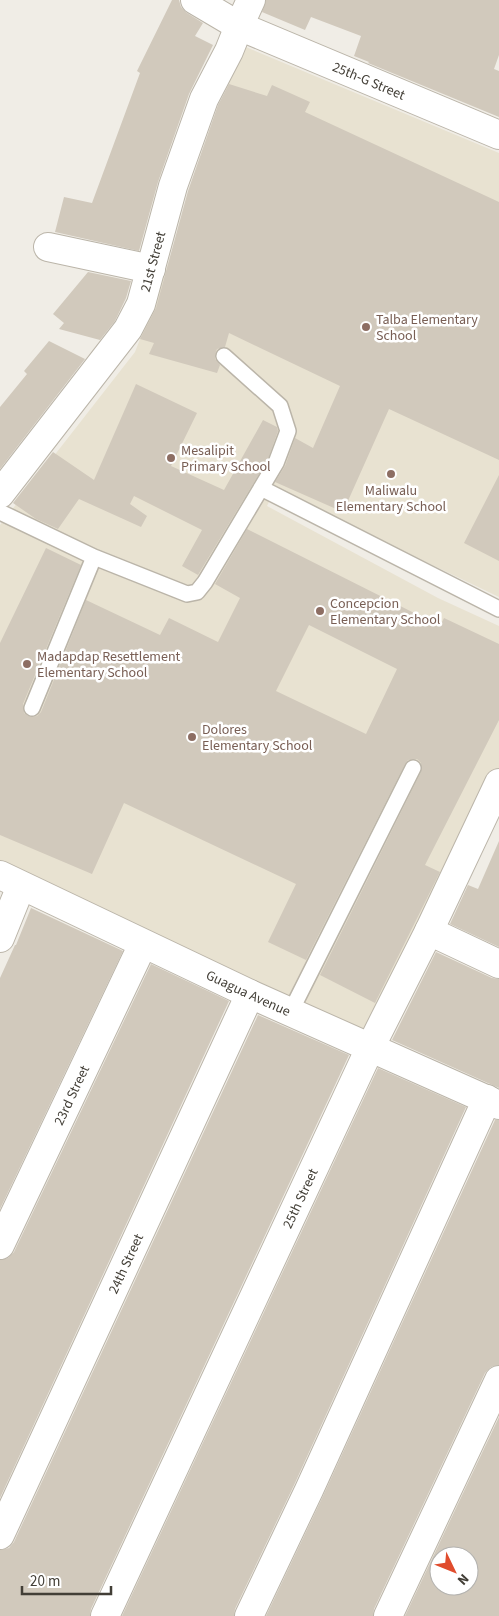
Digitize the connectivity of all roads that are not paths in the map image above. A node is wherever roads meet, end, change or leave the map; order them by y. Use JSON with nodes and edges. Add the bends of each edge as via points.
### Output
{"nodes":[{"id":1,"x":195,"y":0,"type":"edge"},
{"id":2,"x":251,"y":0,"type":"edge"},
{"id":3,"x":239,"y":26,"type":"junction"},
{"id":4,"x":499,"y":135,"type":"edge"},
{"id":5,"x":48,"y":247,"type":"dead end"},
{"id":6,"x":151,"y":269,"type":"junction"},
{"id":7,"x":224,"y":356,"type":"dead end"},
{"id":8,"x":261,"y":488,"type":"junction"},
{"id":9,"x":0,"y":494,"type":"edge"},
{"id":10,"x":0,"y":512,"type":"edge"},
{"id":11,"x":94,"y":557,"type":"junction"},
{"id":12,"x":499,"y":609,"type":"edge"},
{"id":13,"x":32,"y":708,"type":"dead end"},
{"id":14,"x":413,"y":768,"type":"dead end"},
{"id":15,"x":499,"y":782,"type":"edge"},
{"id":16,"x":491,"y":821,"type":"edge"},
{"id":17,"x":11,"y":881,"type":"edge"},
{"id":18,"x":430,"y":931,"type":"junction"},
{"id":19,"x":0,"y":938,"type":"edge"},
{"id":20,"x":143,"y":944,"type":"junction"},
{"id":21,"x":499,"y":964,"type":"edge"},
{"id":22,"x":250,"y":994,"type":"junction"},
{"id":23,"x":291,"y":1010,"type":"junction"},
{"id":24,"x":370,"y":1048,"type":"junction"},
{"id":25,"x":493,"y":1102,"type":"edge"},
{"id":26,"x":0,"y":1244,"type":"edge"},
{"id":27,"x":499,"y":1380,"type":"edge"},
{"id":28,"x":0,"y":1535,"type":"edge"},
{"id":29,"x":105,"y":1616,"type":"edge"},
{"id":30,"x":249,"y":1616,"type":"edge"},
{"id":31,"x":388,"y":1616,"type":"edge"}],
"edges":[{"from":1,"to":3,"type":"street","name":"25th-G Street"},
{"from":2,"to":3,"type":"street","name":"21st Street"},
{"from":3,"to":4,"type":"street","name":"25th-G Street"},
{"from":3,"to":6,"type":"street","name":"21st Street","via":[[230,51],[204,99],[173,186]]},
{"from":5,"to":6,"type":"street"},
{"from":6,"to":9,"type":"street","name":"21st Street","via":[[141,304],[128,329]]},
{"from":7,"to":8,"type":"lane","via":[[280,406],[288,431],[276,463]]},
{"from":8,"to":11,"type":"lane","via":[[197,592],[187,594]]},
{"from":8,"to":12,"type":"lane"},
{"from":10,"to":11,"type":"lane"},
{"from":11,"to":13,"type":"lane"},
{"from":14,"to":23,"type":"lane"},
{"from":15,"to":16,"type":"street","name":"25th Street"},
{"from":16,"to":18,"type":"street","name":"25th Street"},
{"from":17,"to":19,"type":"street"},
{"from":17,"to":20,"type":"street","name":"Guagua Avenue"},
{"from":18,"to":21,"type":"street"},
{"from":18,"to":24,"type":"street","name":"25th Street"},
{"from":20,"to":22,"type":"street","name":"Guagua Avenue"},
{"from":20,"to":26,"type":"street","name":"23rd Street"},
{"from":22,"to":23,"type":"street","name":"Guagua Avenue"},
{"from":22,"to":28,"type":"street","name":"24th Street"},
{"from":23,"to":24,"type":"street","name":"Guagua Avenue"},
{"from":24,"to":25,"type":"street","name":"Guagua Avenue"},
{"from":24,"to":29,"type":"street","name":"25th Street"},
{"from":25,"to":30,"type":"street"},
{"from":27,"to":31,"type":"street"}]}
